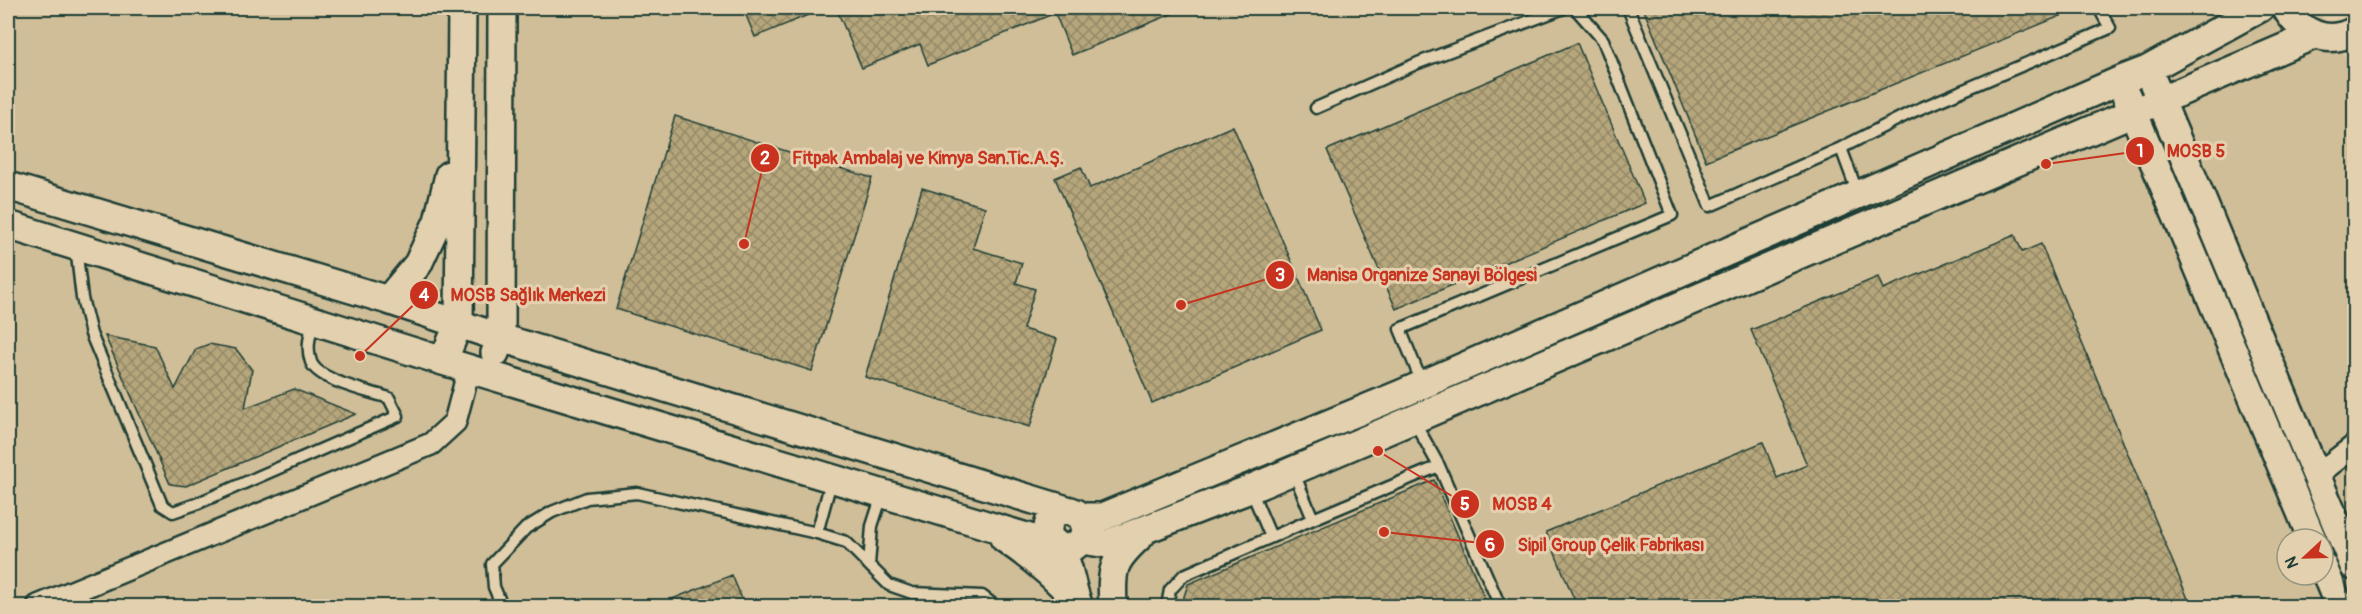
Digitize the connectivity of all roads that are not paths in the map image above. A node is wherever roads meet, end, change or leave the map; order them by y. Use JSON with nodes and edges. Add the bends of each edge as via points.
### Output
{"nodes":[{"id":1,"x":462,"y":8,"type":"edge"},
{"id":2,"x":502,"y":8,"type":"edge"},
{"id":3,"x":1564,"y":8,"type":"edge"},
{"id":4,"x":1575,"y":8,"type":"edge"},
{"id":5,"x":1628,"y":8,"type":"edge"},
{"id":6,"x":2099,"y":8,"type":"edge"},
{"id":7,"x":2260,"y":8,"type":"edge"},
{"id":8,"x":2286,"y":8,"type":"edge"},
{"id":9,"x":2355,"y":31,"type":"edge"},
{"id":10,"x":2314,"y":35,"type":"junction"},
{"id":11,"x":2147,"y":70,"type":"junction"},
{"id":12,"x":2121,"y":80,"type":"junction"},
{"id":13,"x":2161,"y":99,"type":"junction"},
{"id":14,"x":1316,"y":108,"type":"dead end"},
{"id":15,"x":2132,"y":112,"type":"junction"},
{"id":16,"x":460,"y":130,"type":"junction"},
{"id":17,"x":1841,"y":148,"type":"junction"},
{"id":18,"x":8,"y":186,"type":"edge"},
{"id":19,"x":1858,"y":195,"type":"junction"},
{"id":20,"x":8,"y":225,"type":"edge"},
{"id":21,"x":76,"y":246,"type":"junction"},
{"id":22,"x":388,"y":300,"type":"junction"},
{"id":23,"x":313,"y":321,"type":"junction"},
{"id":24,"x":459,"y":323,"type":"junction"},
{"id":25,"x":501,"y":338,"type":"junction"},
{"id":26,"x":443,"y":361,"type":"junction"},
{"id":27,"x":478,"y":371,"type":"junction"},
{"id":28,"x":1411,"y":389,"type":"junction"},
{"id":29,"x":1412,"y":418,"type":"junction"},
{"id":30,"x":2355,"y":446,"type":"edge"},
{"id":31,"x":1439,"y":466,"type":"junction"},
{"id":32,"x":1293,"y":471,"type":"junction"},
{"id":33,"x":2318,"y":475,"type":"junction"},
{"id":34,"x":832,"y":477,"type":"junction"},
{"id":35,"x":1250,"y":489,"type":"junction"},
{"id":36,"x":883,"y":493,"type":"junction"},
{"id":37,"x":1313,"y":519,"type":"junction"},
{"id":38,"x":984,"y":524,"type":"junction"},
{"id":39,"x":1153,"y":525,"type":"junction"},
{"id":40,"x":2307,"y":527,"type":"edge"},
{"id":41,"x":1073,"y":529,"type":"junction"},
{"id":42,"x":817,"y":533,"type":"junction"},
{"id":43,"x":1271,"y":537,"type":"junction"},
{"id":44,"x":869,"y":565,"type":"junction"},
{"id":45,"x":2355,"y":566,"type":"edge"},
{"id":46,"x":2331,"y":587,"type":"edge"},
{"id":47,"x":1078,"y":604,"type":"edge"},
{"id":48,"x":38,"y":606,"type":"edge"},
{"id":49,"x":502,"y":606,"type":"edge"},
{"id":50,"x":995,"y":606,"type":"edge"},
{"id":51,"x":1113,"y":606,"type":"edge"},
{"id":52,"x":1167,"y":606,"type":"edge"},
{"id":53,"x":1500,"y":606,"type":"edge"},
{"id":54,"x":2339,"y":606,"type":"edge"}],
"edges":[{"from":1,"to":16,"type":"street"},
{"from":2,"to":25,"type":"street"},
{"from":3,"to":14,"type":"lane","via":[[1418,63]]},
{"from":4,"to":28,"type":"lane","via":[[1603,40],[1672,215],[1400,329]]},
{"from":5,"to":17,"type":"lane","via":[[1710,206]]},
{"from":6,"to":17,"type":"lane","via":[[2110,28],[1912,112]]},
{"from":7,"to":11,"type":"street"},
{"from":8,"to":10,"type":"street","via":[[2292,19]]},
{"from":9,"to":10,"type":"street","via":[[2330,38]]},
{"from":10,"to":13,"type":"street"},
{"from":11,"to":12,"type":"street"},
{"from":11,"to":13,"type":"street"},
{"from":12,"to":15,"type":"street"},
{"from":12,"to":19,"type":"street"},
{"from":13,"to":15,"type":"street"},
{"from":13,"to":33,"type":"street"},
{"from":15,"to":29,"type":"street"},
{"from":15,"to":40,"type":"street"},
{"from":16,"to":22,"type":"street","via":[[438,221],[418,264]]},
{"from":16,"to":24,"type":"street"},
{"from":17,"to":19,"type":"lane"},
{"from":18,"to":22,"type":"street"},
{"from":19,"to":28,"type":"street"},
{"from":20,"to":21,"type":"street"},
{"from":21,"to":23,"type":"street"},
{"from":21,"to":23,"type":"lane","via":[[91,334],[162,505],[173,512],[398,416],[389,398],[324,376],[311,364],[308,344]]},
{"from":22,"to":24,"type":"street"},
{"from":23,"to":26,"type":"street"},
{"from":24,"to":25,"type":"street"},
{"from":24,"to":26,"type":"street"},
{"from":25,"to":27,"type":"street"},
{"from":25,"to":41,"type":"street"},
{"from":26,"to":27,"type":"street"},
{"from":27,"to":34,"type":"street"},
{"from":27,"to":48,"type":"street","via":[[455,422],[431,444]]},
{"from":28,"to":29,"type":"street"},
{"from":28,"to":41,"type":"street"},
{"from":29,"to":31,"type":"lane"},
{"from":29,"to":32,"type":"street"},
{"from":30,"to":33,"type":"street"},
{"from":31,"to":37,"type":"lane"},
{"from":31,"to":53,"type":"lane"},
{"from":32,"to":35,"type":"street"},
{"from":32,"to":37,"type":"lane"},
{"from":33,"to":45,"type":"street"},
{"from":34,"to":36,"type":"street"},
{"from":34,"to":42,"type":"lane"},
{"from":35,"to":39,"type":"street"},
{"from":35,"to":43,"type":"lane"},
{"from":36,"to":38,"type":"street"},
{"from":36,"to":44,"type":"lane","via":[[872,526]]},
{"from":37,"to":43,"type":"lane"},
{"from":38,"to":41,"type":"street"},
{"from":38,"to":47,"type":"street","via":[[1056,577]]},
{"from":39,"to":41,"type":"street","via":[[1107,544]]},
{"from":39,"to":51,"type":"street","via":[[1117,559],[1111,577]]},
{"from":41,"to":47,"type":"street"},
{"from":41,"to":51,"type":"street"},
{"from":42,"to":44,"type":"lane","via":[[846,542]]},
{"from":42,"to":49,"type":"lane","via":[[637,493],[587,498],[526,528],[492,564],[494,587]]},
{"from":43,"to":52,"type":"lane","via":[[1184,575],[1170,590]]},
{"from":44,"to":50,"type":"lane","via":[[889,585],[912,593],[982,596]]},
{"from":46,"to":54,"type":"street"}]}
